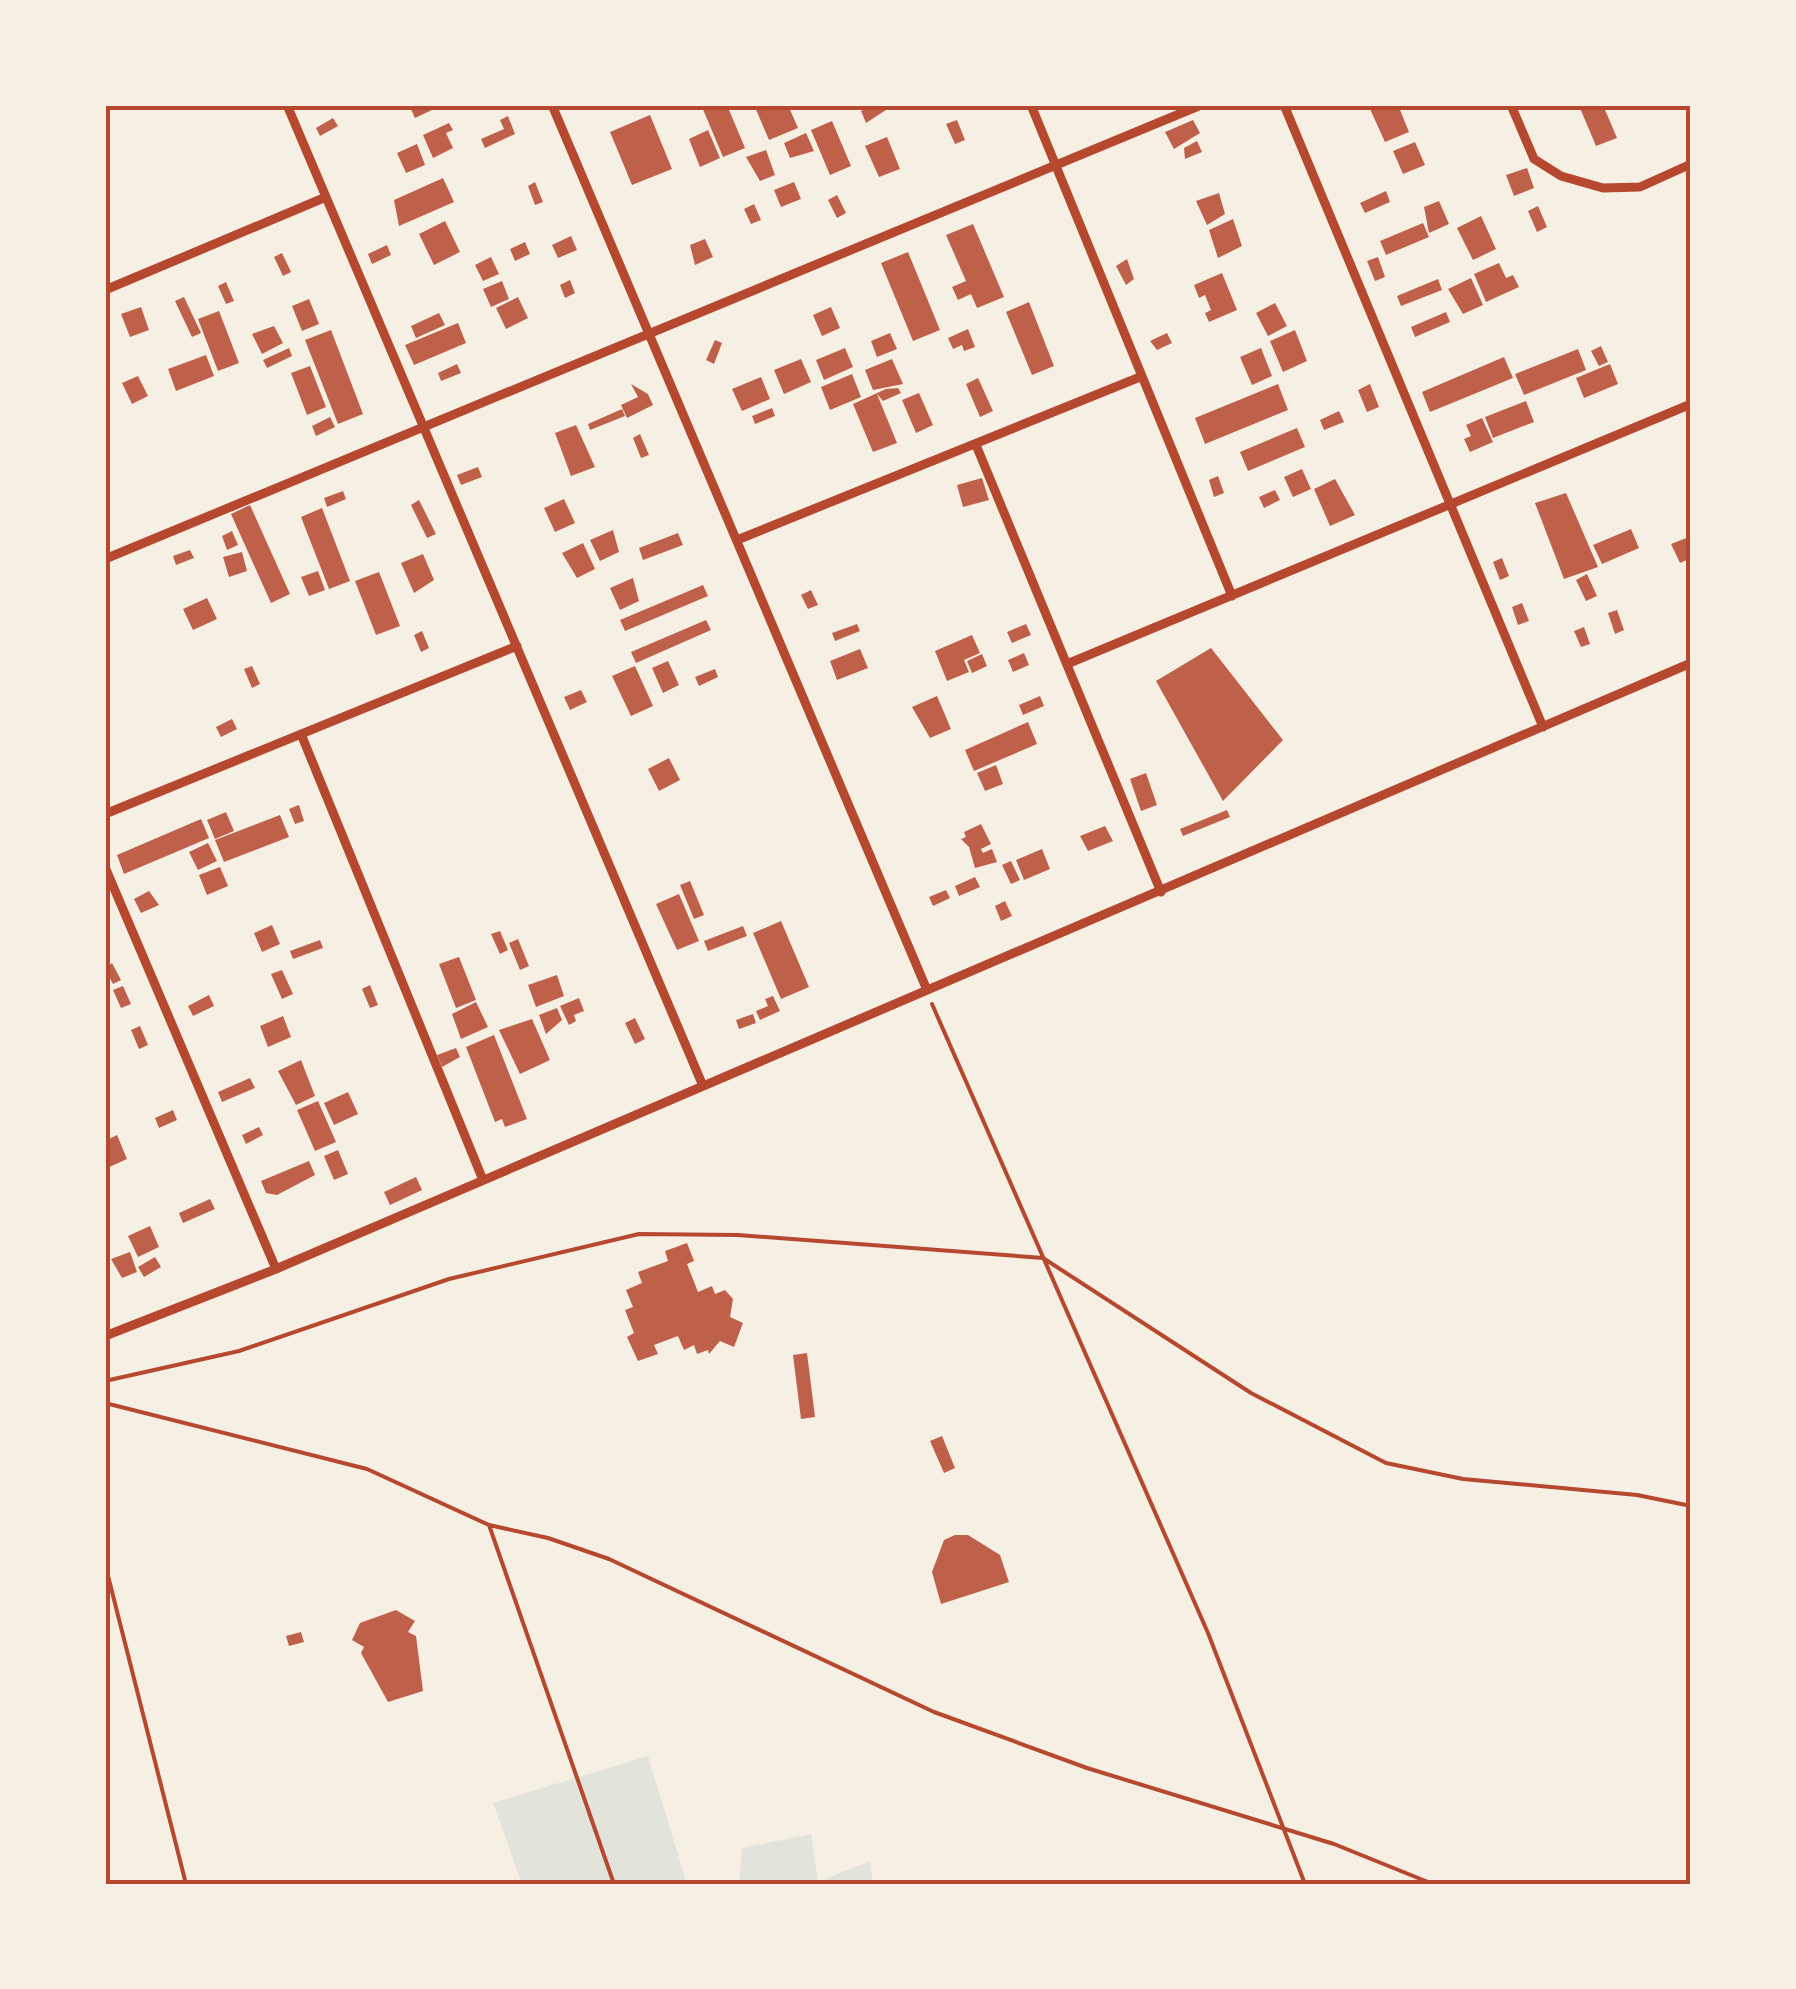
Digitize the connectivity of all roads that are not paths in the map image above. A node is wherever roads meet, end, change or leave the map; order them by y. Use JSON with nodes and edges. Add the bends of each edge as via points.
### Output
{"nodes":[{"id":1,"x":287,"y":105,"type":"edge"},
{"id":2,"x":552,"y":105,"type":"edge"},
{"id":3,"x":1030,"y":105,"type":"edge"},
{"id":4,"x":1201,"y":105,"type":"edge"},
{"id":5,"x":1284,"y":105,"type":"edge"},
{"id":6,"x":1512,"y":105,"type":"edge"},
{"id":7,"x":1691,"y":164,"type":"edge"},
{"id":8,"x":1054,"y":166,"type":"junction"},
{"id":9,"x":326,"y":197,"type":"junction"},
{"id":10,"x":106,"y":288,"type":"edge"},
{"id":11,"x":649,"y":334,"type":"junction"},
{"id":12,"x":1140,"y":377,"type":"junction"},
{"id":13,"x":1691,"y":404,"type":"edge"},
{"id":14,"x":424,"y":427,"type":"junction"},
{"id":15,"x":976,"y":445,"type":"junction"},
{"id":16,"x":1451,"y":506,"type":"junction"},
{"id":17,"x":736,"y":540,"type":"junction"},
{"id":18,"x":105,"y":559,"type":"edge"},
{"id":19,"x":1232,"y":596,"type":"junction"},
{"id":20,"x":517,"y":646,"type":"junction"},
{"id":21,"x":1691,"y":663,"type":"edge"},
{"id":22,"x":1067,"y":664,"type":"junction"},
{"id":23,"x":1543,"y":727,"type":"junction"},
{"id":24,"x":301,"y":734,"type":"junction"},
{"id":25,"x":105,"y":814,"type":"edge"},
{"id":26,"x":105,"y":867,"type":"edge"},
{"id":27,"x":1161,"y":892,"type":"junction"},
{"id":28,"x":927,"y":990,"type":"junction"},
{"id":29,"x":703,"y":1086,"type":"junction"},
{"id":30,"x":483,"y":1180,"type":"junction"},
{"id":31,"x":276,"y":1269,"type":"junction"},
{"id":32,"x":105,"y":1336,"type":"edge"},
{"id":33,"x":105,"y":1564,"type":"edge"},
{"id":34,"x":186,"y":1884,"type":"edge"}],
"edges":[{"from":1,"to":9,"type":"street"},
{"from":2,"to":11,"type":"street"},
{"from":3,"to":8,"type":"street"},
{"from":4,"to":8,"type":"street"},
{"from":5,"to":16,"type":"street"},
{"from":6,"to":7,"type":"street","via":[[1534,159],[1561,176],[1603,188],[1640,186]]},
{"from":8,"to":11,"type":"street"},
{"from":8,"to":12,"type":"street"},
{"from":9,"to":10,"type":"street"},
{"from":9,"to":14,"type":"street"},
{"from":11,"to":14,"type":"street"},
{"from":11,"to":17,"type":"street"},
{"from":12,"to":15,"type":"street"},
{"from":12,"to":19,"type":"street"},
{"from":13,"to":16,"type":"street"},
{"from":14,"to":18,"type":"street"},
{"from":14,"to":20,"type":"street"},
{"from":15,"to":17,"type":"street"},
{"from":15,"to":22,"type":"street"},
{"from":16,"to":19,"type":"street"},
{"from":16,"to":23,"type":"street"},
{"from":17,"to":28,"type":"street"},
{"from":19,"to":22,"type":"street"},
{"from":20,"to":24,"type":"street"},
{"from":20,"to":29,"type":"street"},
{"from":21,"to":23,"type":"street"},
{"from":22,"to":27,"type":"street"},
{"from":23,"to":27,"type":"street"},
{"from":24,"to":25,"type":"street"},
{"from":24,"to":30,"type":"street"},
{"from":26,"to":31,"type":"street"},
{"from":27,"to":28,"type":"street"},
{"from":28,"to":29,"type":"street"},
{"from":29,"to":30,"type":"street"},
{"from":30,"to":31,"type":"street"},
{"from":31,"to":32,"type":"street"},
{"from":33,"to":34,"type":"lane"}]}
